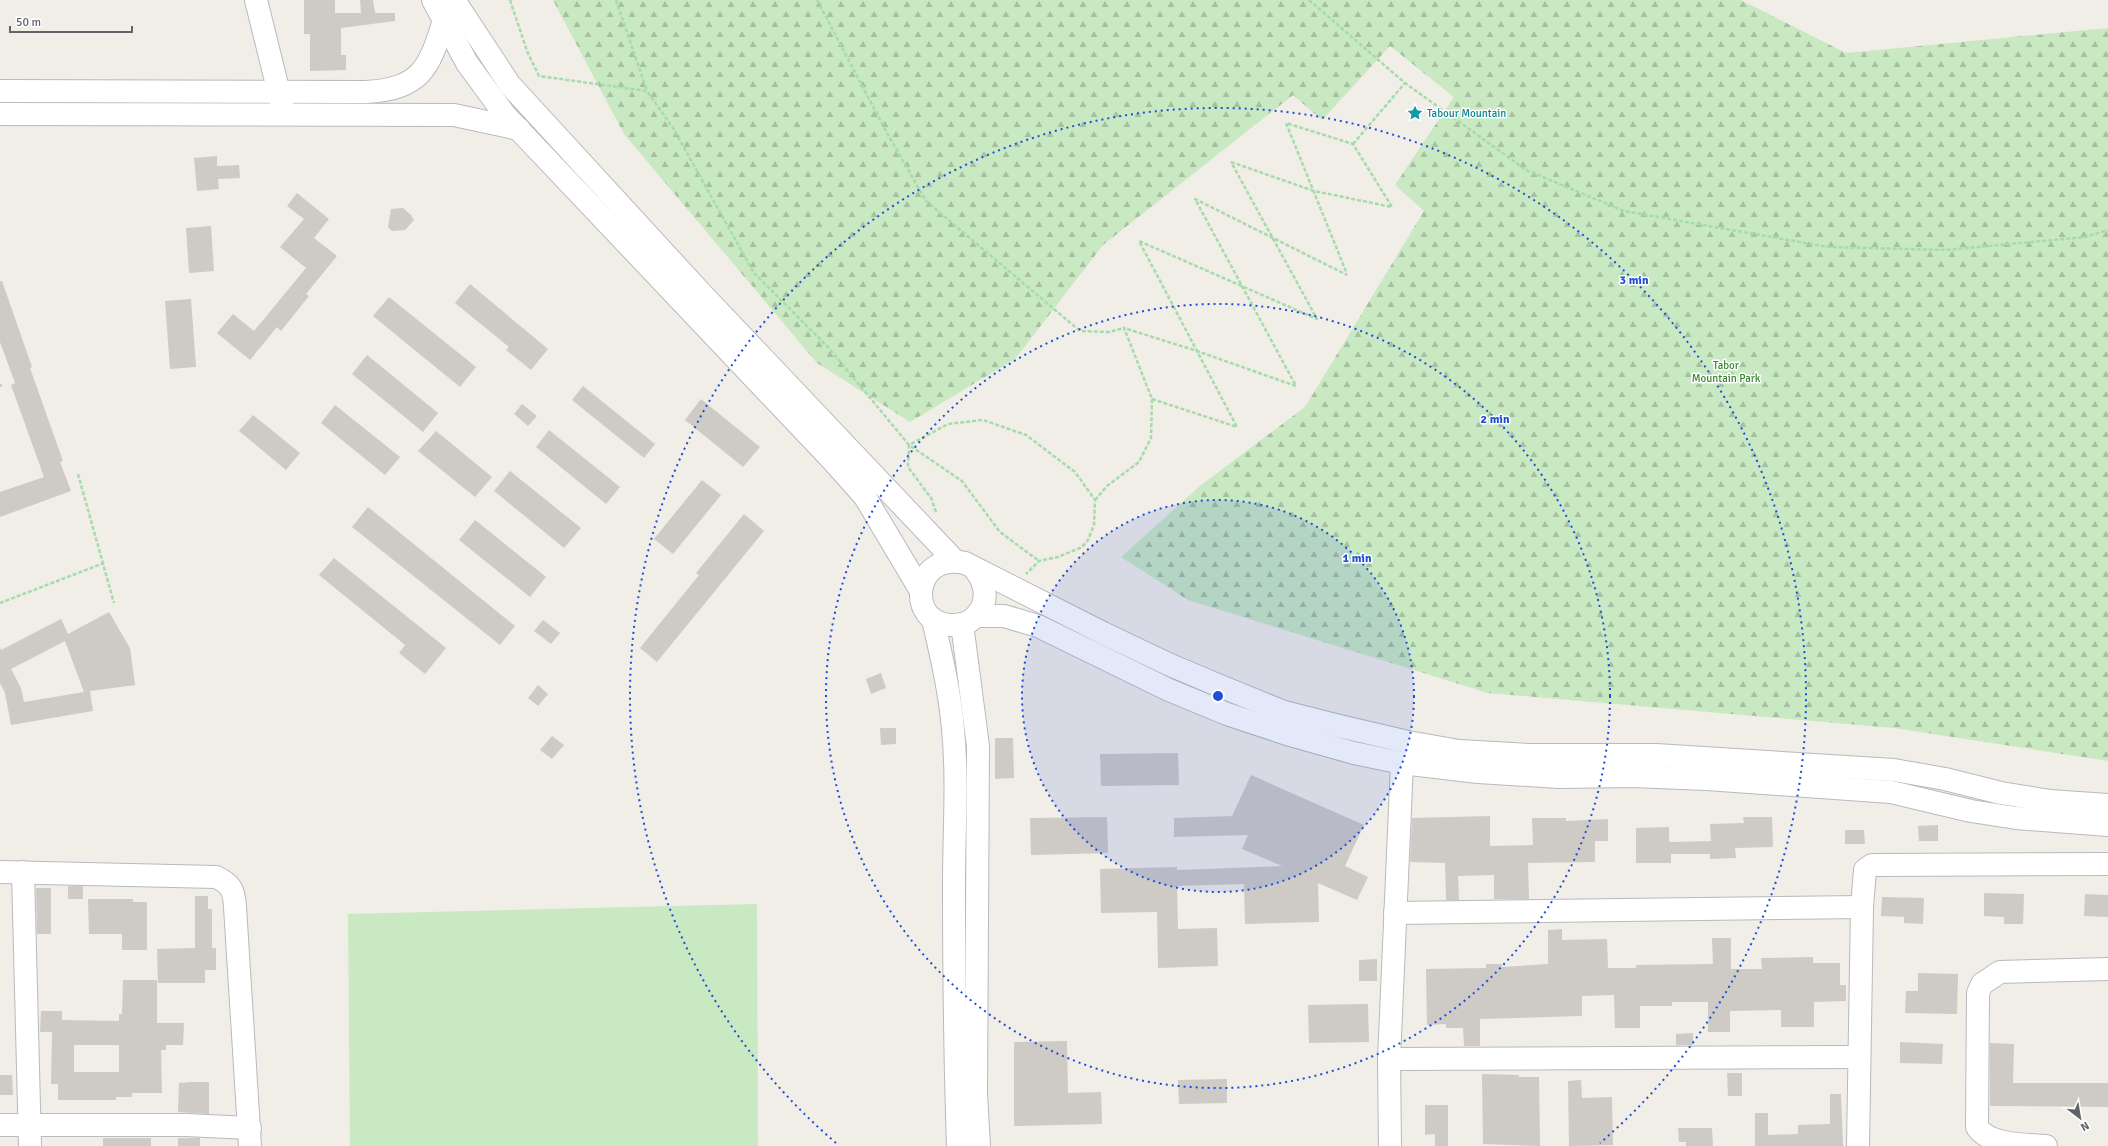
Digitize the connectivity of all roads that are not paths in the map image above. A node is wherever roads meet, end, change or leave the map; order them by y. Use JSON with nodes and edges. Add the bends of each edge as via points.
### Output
{"nodes":[{"id":1,"x":256,"y":0,"type":"edge"},
{"id":2,"x":434,"y":0,"type":"edge"},
{"id":3,"x":454,"y":0,"type":"edge"},
{"id":4,"x":444,"y":20,"type":"junction"},
{"id":5,"x":0,"y":91,"type":"edge"},
{"id":6,"x":278,"y":92,"type":"junction"},
{"id":7,"x":0,"y":114,"type":"edge"},
{"id":8,"x":285,"y":114,"type":"junction"},
{"id":9,"x":519,"y":129,"type":"junction"},
{"id":10,"x":964,"y":564,"type":"junction"},
{"id":11,"x":921,"y":591,"type":"junction"},
{"id":12,"x":933,"y":619,"type":"junction"},
{"id":13,"x":969,"y":620,"type":"junction"},
{"id":14,"x":1402,"y":763,"type":"junction"},
{"id":15,"x":2108,"y":805,"type":"edge"},
{"id":16,"x":2108,"y":825,"type":"edge"},
{"id":17,"x":2108,"y":864,"type":"edge"},
{"id":18,"x":0,"y":872,"type":"edge"},
{"id":19,"x":23,"y":872,"type":"junction"},
{"id":20,"x":1862,"y":907,"type":"junction"},
{"id":21,"x":1395,"y":913,"type":"junction"},
{"id":22,"x":2108,"y":969,"type":"edge"},
{"id":23,"x":1859,"y":1056,"type":"junction"},
{"id":24,"x":1389,"y":1059,"type":"junction"},
{"id":25,"x":0,"y":1125,"type":"edge"},
{"id":26,"x":30,"y":1136,"type":"edge"},
{"id":27,"x":250,"y":1137,"type":"edge"},
{"id":28,"x":958,"y":1146,"type":"edge"},
{"id":29,"x":979,"y":1146,"type":"edge"},
{"id":30,"x":1390,"y":1146,"type":"edge"},
{"id":31,"x":1858,"y":1146,"type":"edge"},
{"id":32,"x":2046,"y":1146,"type":"edge"}],
"edges":[{"from":1,"to":6,"type":"street"},
{"from":2,"to":4,"type":"street"},
{"from":3,"to":10,"type":"street","via":[[458,10],[515,91],[695,287],[936,541]]},
{"from":4,"to":6,"type":"street","via":[[430,60],[419,74],[405,85],[388,91]]},
{"from":4,"to":9,"type":"street","via":[[467,64],[505,115]]},
{"from":5,"to":6,"type":"street"},
{"from":6,"to":8,"type":"street"},
{"from":7,"to":8,"type":"street"},
{"from":8,"to":9,"type":"street","via":[[454,114]]},
{"from":9,"to":11,"type":"street","via":[[865,497]]},
{"from":10,"to":11,"type":"street","via":[[944,562],[935,566],[927,574]]},
{"from":10,"to":13,"type":"street","via":[[981,576],[986,596],[983,607]]},
{"from":10,"to":15,"type":"street","via":[[1168,664],[1284,712],[1408,742],[1459,751],[1592,757],[1656,755],[1894,770],[2036,799]]},
{"from":11,"to":12,"type":"street","via":[[923,605]]},
{"from":12,"to":13,"type":"street","via":[[947,625]]},
{"from":12,"to":28,"type":"street","via":[[946,675],[957,790],[954,1036]]},
{"from":13,"to":14,"type":"street","via":[[1004,616],[1038,626],[1169,690],[1227,714],[1354,753]]},
{"from":13,"to":29,"type":"street","via":[[978,746],[976,1094]]},
{"from":14,"to":16,"type":"street","via":[[1559,777],[1707,779],[1891,792],[1971,811],[2016,818]]},
{"from":14,"to":21,"type":"street"},
{"from":17,"to":20,"type":"street","via":[[1872,865],[1865,870]]},
{"from":18,"to":19,"type":"street"},
{"from":19,"to":26,"type":"street"},
{"from":19,"to":27,"type":"street","via":[[216,877],[232,888],[236,914]]},
{"from":20,"to":21,"type":"street"},
{"from":20,"to":23,"type":"street"},
{"from":21,"to":24,"type":"street"},
{"from":22,"to":32,"type":"street","via":[[2000,972],[1982,984],[1978,993],[1977,1127],[1981,1134],[1994,1141]]},
{"from":23,"to":24,"type":"street"},
{"from":23,"to":31,"type":"street"},
{"from":24,"to":30,"type":"street"},
{"from":25,"to":26,"type":"street"},
{"from":26,"to":27,"type":"street","via":[[170,1125]]}]}
